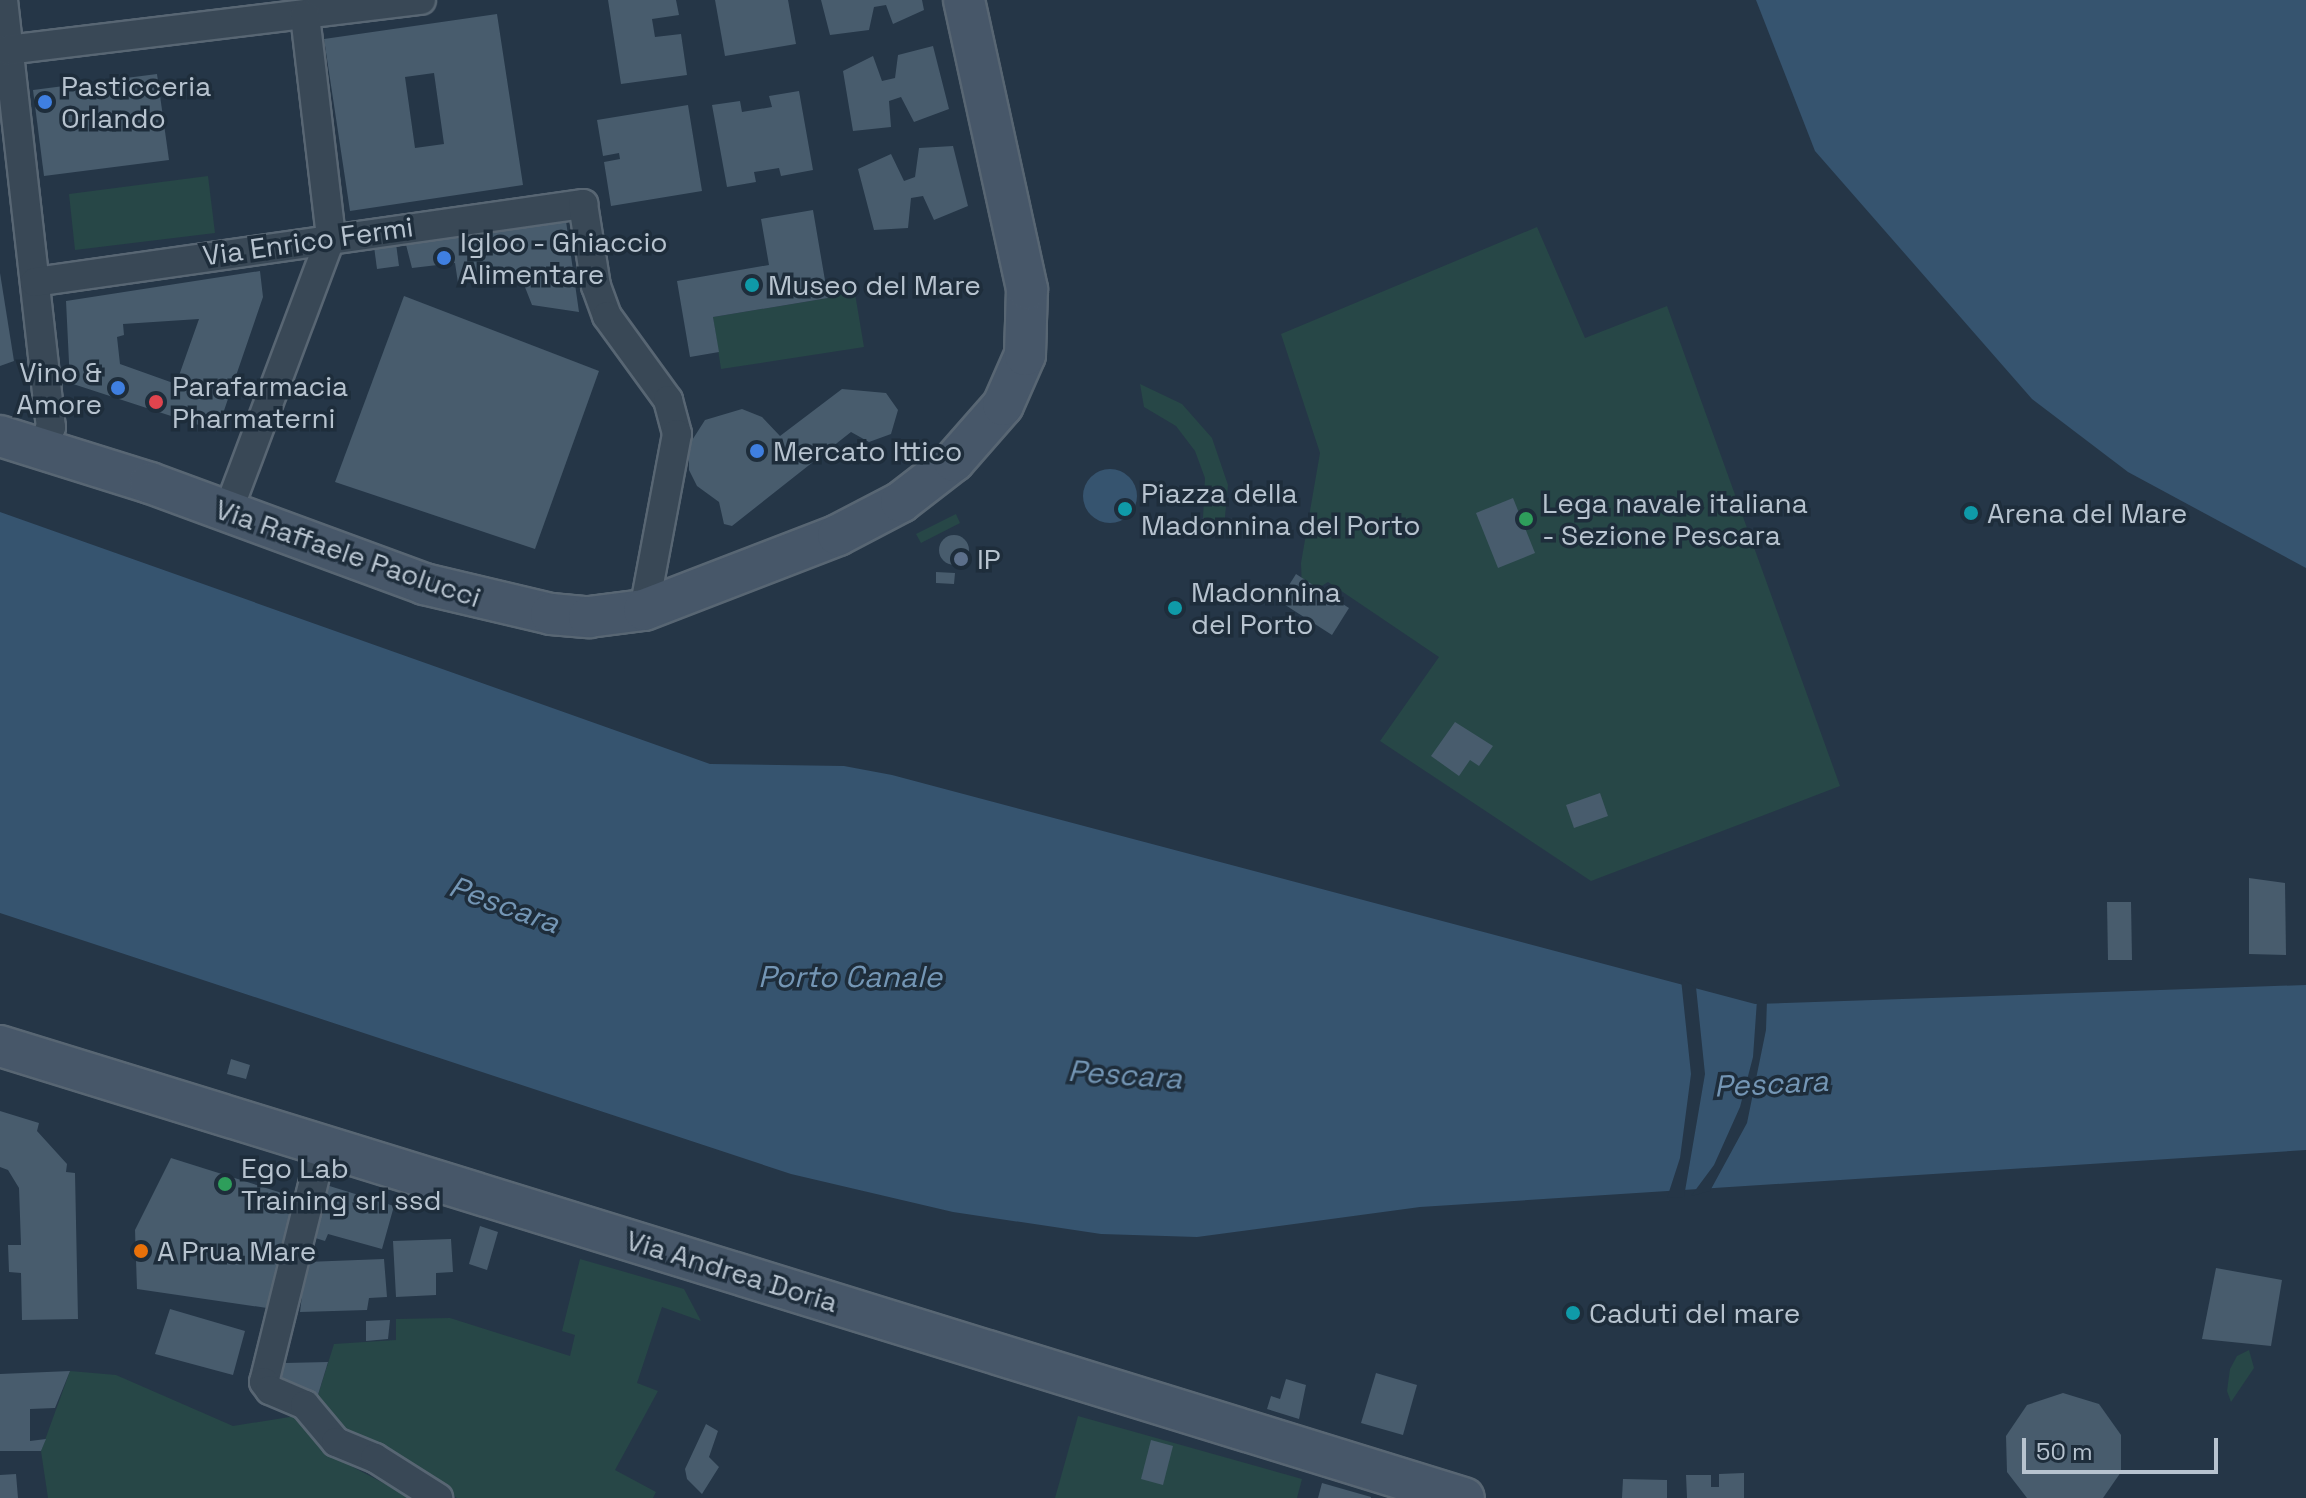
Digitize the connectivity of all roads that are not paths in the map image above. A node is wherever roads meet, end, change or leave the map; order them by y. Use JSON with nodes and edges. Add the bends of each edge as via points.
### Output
{"nodes":[{"id":1,"x":3,"y":0,"type":"edge"},
{"id":2,"x":421,"y":0,"type":"edge"},
{"id":3,"x":964,"y":0,"type":"edge"},
{"id":4,"x":305,"y":16,"type":"junction"},
{"id":5,"x":7,"y":50,"type":"junction"},
{"id":6,"x":331,"y":237,"type":"junction"},
{"id":7,"x":35,"y":282,"type":"junction"},
{"id":8,"x":0,"y":410,"type":"edge"},
{"id":9,"x":0,"y":436,"type":"edge"},
{"id":10,"x":45,"y":438,"type":"junction"},
{"id":11,"x":228,"y":511,"type":"junction"},
{"id":12,"x":644,"y":610,"type":"junction"},
{"id":13,"x":0,"y":1046,"type":"edge"},
{"id":14,"x":323,"y":1144,"type":"junction"},
{"id":15,"x":438,"y":1498,"type":"edge"},
{"id":16,"x":1464,"y":1498,"type":"edge"}],
"edges":[{"from":1,"to":5,"type":"street"},
{"from":2,"to":4,"type":"street"},
{"from":3,"to":12,"type":"street","name":"Via Raffaele Paolucci","via":[[1027,289],[1028,344],[1016,384],[973,443],[881,514]]},
{"from":4,"to":5,"type":"street"},
{"from":4,"to":6,"type":"street"},
{"from":5,"to":7,"type":"street"},
{"from":6,"to":7,"type":"street","name":"Via Enrico Fermi"},
{"from":6,"to":11,"type":"street"},
{"from":6,"to":12,"type":"street","name":"Via Enrico Fermi","via":[[583,204],[596,286],[607,316],[668,400],[677,434]]},
{"from":7,"to":10,"type":"street"},
{"from":8,"to":10,"type":"street","name":"Via Raffaele Paolucci"},
{"from":9,"to":10,"type":"street","name":"Via Raffaele Paolucci"},
{"from":10,"to":11,"type":"street","name":"Via Raffaele Paolucci"},
{"from":11,"to":12,"type":"street","name":"Via Raffaele Paolucci","via":[[424,584],[500,605],[589,617]]},
{"from":13,"to":14,"type":"street","name":"Via Andrea Doria"},
{"from":14,"to":15,"type":"street","via":[[264,1382],[270,1390],[305,1405],[336,1442],[375,1458]]},
{"from":14,"to":16,"type":"street","name":"Via Andrea Doria"}]}
